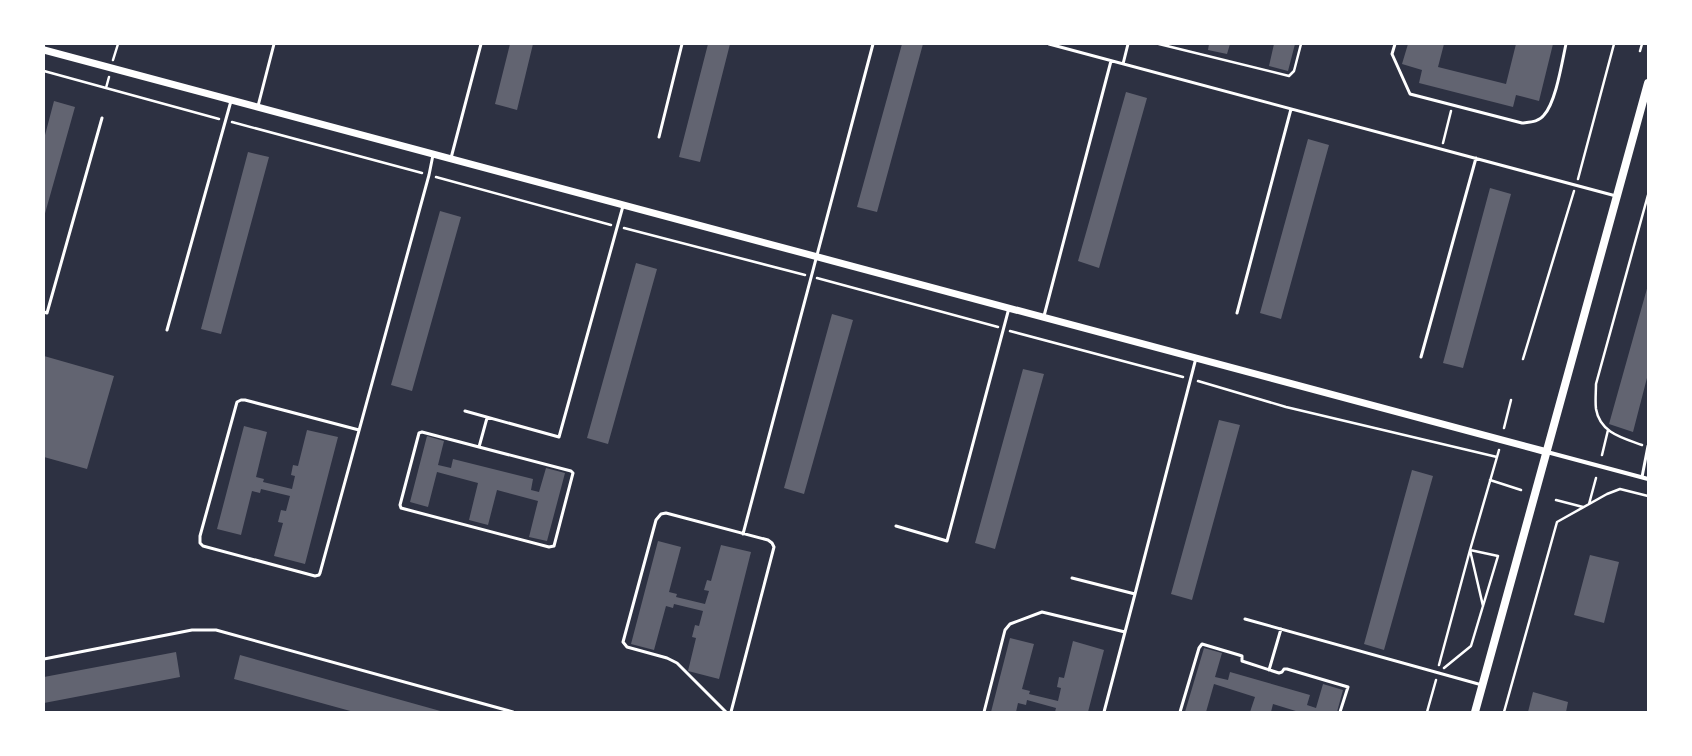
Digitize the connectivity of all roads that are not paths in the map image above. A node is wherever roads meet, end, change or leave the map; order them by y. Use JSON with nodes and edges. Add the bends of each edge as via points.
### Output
{"nodes":[{"id":1,"x":274,"y":44,"type":"edge"},
{"id":2,"x":481,"y":44,"type":"edge"},
{"id":3,"x":682,"y":44,"type":"edge"},
{"id":4,"x":873,"y":44,"type":"edge"},
{"id":5,"x":1049,"y":44,"type":"edge"},
{"id":6,"x":1128,"y":44,"type":"edge"},
{"id":7,"x":1395,"y":44,"type":"edge"},
{"id":8,"x":1566,"y":44,"type":"edge"},
{"id":9,"x":44,"y":50,"type":"edge"},
{"id":10,"x":1111,"y":61,"type":"junction"},
{"id":11,"x":1123,"y":64,"type":"junction"},
{"id":12,"x":1648,"y":83,"type":"edge"},
{"id":13,"x":232,"y":101,"type":"junction"},
{"id":14,"x":258,"y":108,"type":"junction"},
{"id":15,"x":1291,"y":109,"type":"junction"},
{"id":16,"x":102,"y":118,"type":"dead end"},
{"id":17,"x":658,"y":137,"type":"dead end"},
{"id":18,"x":434,"y":155,"type":"junction"},
{"id":19,"x":1476,"y":158,"type":"junction"},
{"id":20,"x":451,"y":160,"type":"junction"},
{"id":21,"x":1616,"y":196,"type":"junction"},
{"id":22,"x":623,"y":205,"type":"junction"},
{"id":23,"x":817,"y":257,"type":"junction"},
{"id":24,"x":1009,"y":308,"type":"junction"},
{"id":25,"x":44,"y":312,"type":"edge"},
{"id":26,"x":1237,"y":314,"type":"dead end"},
{"id":27,"x":1044,"y":317,"type":"junction"},
{"id":28,"x":167,"y":330,"type":"dead end"},
{"id":29,"x":1421,"y":357,"type":"dead end"},
{"id":30,"x":1196,"y":358,"type":"junction"},
{"id":31,"x":465,"y":411,"type":"dead end"},
{"id":32,"x":487,"y":418,"type":"junction"},
{"id":33,"x":359,"y":430,"type":"junction"},
{"id":34,"x":479,"y":447,"type":"junction"},
{"id":35,"x":1648,"y":447,"type":"edge"},
{"id":36,"x":1547,"y":452,"type":"junction"},
{"id":37,"x":1642,"y":477,"type":"junction"},
{"id":38,"x":1648,"y":479,"type":"edge"},
{"id":39,"x":896,"y":526,"type":"dead end"},
{"id":40,"x":743,"y":534,"type":"junction"},
{"id":41,"x":1072,"y":578,"type":"dead end"},
{"id":42,"x":1135,"y":594,"type":"junction"},
{"id":43,"x":1245,"y":619,"type":"dead end"},
{"id":44,"x":1281,"y":629,"type":"junction"},
{"id":45,"x":1125,"y":632,"type":"junction"},
{"id":46,"x":44,"y":659,"type":"edge"},
{"id":47,"x":1269,"y":670,"type":"junction"},
{"id":48,"x":1482,"y":685,"type":"junction"},
{"id":49,"x":513,"y":712,"type":"edge"},
{"id":50,"x":726,"y":712,"type":"edge"},
{"id":51,"x":731,"y":712,"type":"edge"},
{"id":52,"x":984,"y":712,"type":"edge"},
{"id":53,"x":1104,"y":712,"type":"edge"},
{"id":54,"x":1180,"y":712,"type":"edge"},
{"id":55,"x":1340,"y":712,"type":"edge"},
{"id":56,"x":1475,"y":712,"type":"edge"}],
"edges":[{"from":1,"to":14,"type":"lane"},
{"from":2,"to":20,"type":"lane"},
{"from":3,"to":17,"type":"lane"},
{"from":4,"to":23,"type":"lane"},
{"from":5,"to":10,"type":"lane"},
{"from":6,"to":11,"type":"lane"},
{"from":7,"to":8,"type":"lane","via":[[1392,54],[1410,94],[1522,123],[1538,120],[1551,105]]},
{"from":9,"to":13,"type":"street"},
{"from":10,"to":11,"type":"lane"},
{"from":10,"to":27,"type":"lane"},
{"from":11,"to":15,"type":"lane"},
{"from":12,"to":21,"type":"main road"},
{"from":13,"to":14,"type":"street"},
{"from":13,"to":28,"type":"lane"},
{"from":14,"to":18,"type":"street"},
{"from":15,"to":19,"type":"lane"},
{"from":15,"to":26,"type":"lane"},
{"from":16,"to":25,"type":"lane","via":[[47,313]]},
{"from":18,"to":20,"type":"street"},
{"from":18,"to":33,"type":"lane"},
{"from":19,"to":21,"type":"lane"},
{"from":19,"to":29,"type":"lane"},
{"from":20,"to":22,"type":"street"},
{"from":21,"to":36,"type":"main road"},
{"from":22,"to":23,"type":"street"},
{"from":22,"to":32,"type":"lane","via":[[559,437]]},
{"from":23,"to":24,"type":"street"},
{"from":23,"to":40,"type":"lane"},
{"from":24,"to":27,"type":"street"},
{"from":24,"to":39,"type":"lane","via":[[947,542]]},
{"from":27,"to":30,"type":"street"},
{"from":30,"to":36,"type":"street"},
{"from":30,"to":42,"type":"lane"},
{"from":31,"to":32,"type":"lane"},
{"from":32,"to":34,"type":"lane"},
{"from":33,"to":33,"type":"lane","via":[[245,400],[237,402],[200,543],[203,546],[319,575]]},
{"from":34,"to":34,"type":"lane","via":[[572,472],[554,546],[549,547],[401,508],[419,434],[422,432]]},
{"from":35,"to":37,"type":"lane"},
{"from":36,"to":37,"type":"street"},
{"from":36,"to":48,"type":"main road"},
{"from":37,"to":38,"type":"street"},
{"from":40,"to":50,"type":"lane","via":[[666,513],[658,516],[623,642],[627,647],[677,663]]},
{"from":40,"to":51,"type":"lane","via":[[768,540],[774,547]]},
{"from":41,"to":42,"type":"lane"},
{"from":42,"to":45,"type":"lane"},
{"from":43,"to":44,"type":"lane"},
{"from":44,"to":47,"type":"lane"},
{"from":44,"to":48,"type":"lane"},
{"from":45,"to":52,"type":"lane","via":[[1042,612],[1010,624],[1005,630]]},
{"from":45,"to":53,"type":"lane"},
{"from":46,"to":49,"type":"lane","via":[[192,630],[216,630]]},
{"from":47,"to":54,"type":"lane","via":[[1242,661],[1240,654],[1202,644]]},
{"from":47,"to":55,"type":"lane","via":[[1281,673],[1287,668],[1348,687]]},
{"from":48,"to":56,"type":"main road"}]}
